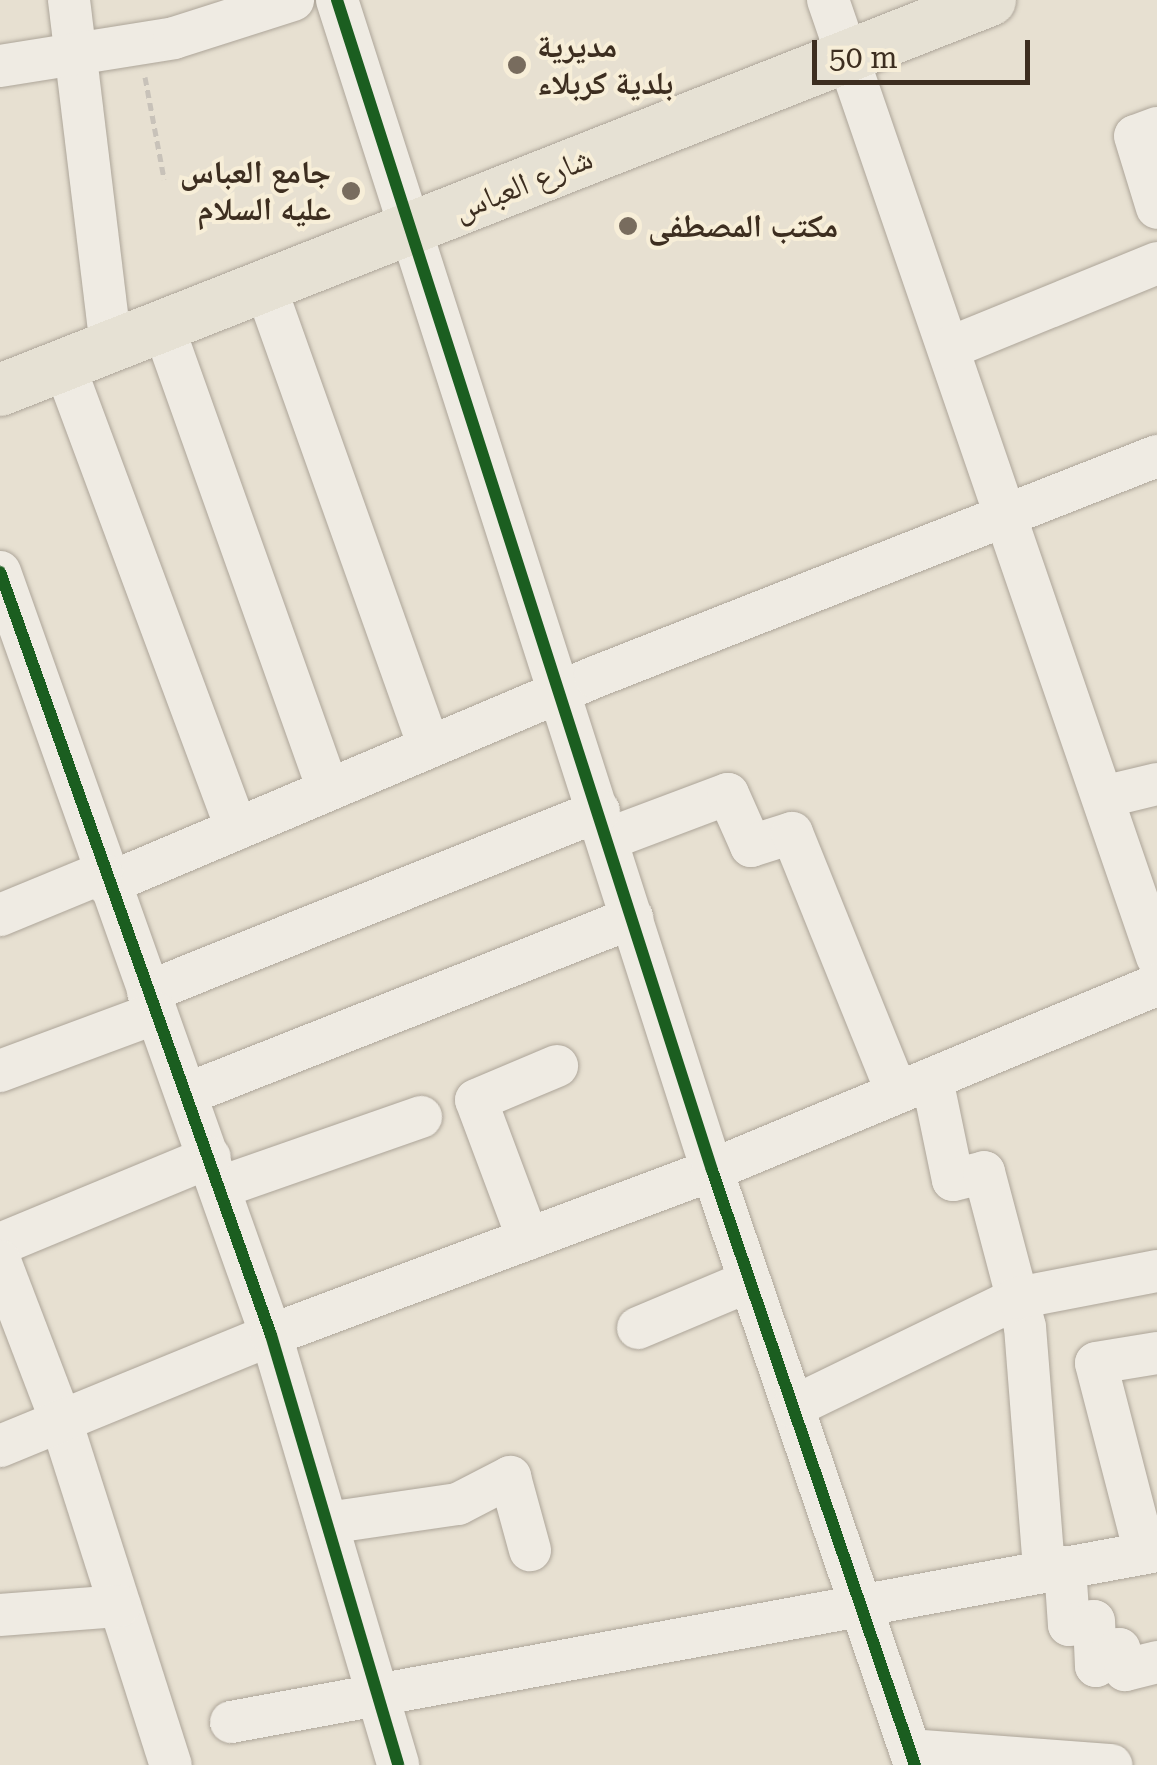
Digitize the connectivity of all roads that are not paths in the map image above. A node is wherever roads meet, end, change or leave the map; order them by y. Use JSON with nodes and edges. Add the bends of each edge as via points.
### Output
{"nodes":[{"id":1,"x":69,"y":0,"type":"edge"},
{"id":2,"x":293,"y":0,"type":"edge"},
{"id":3,"x":337,"y":0,"type":"edge"},
{"id":4,"x":828,"y":0,"type":"edge"},
{"id":5,"x":990,"y":0,"type":"edge"},
{"id":6,"x":76,"y":54,"type":"junction"},
{"id":7,"x":846,"y":55,"type":"junction"},
{"id":8,"x":0,"y":66,"type":"edge"},
{"id":9,"x":1157,"y":128,"type":"edge"},
{"id":10,"x":1157,"y":208,"type":"edge"},
{"id":11,"x":413,"y":228,"type":"junction"},
{"id":12,"x":1157,"y":263,"type":"edge"},
{"id":13,"x":265,"y":286,"type":"junction"},
{"id":14,"x":163,"y":326,"type":"junction"},
{"id":15,"x":112,"y":346,"type":"junction"},
{"id":16,"x":948,"y":348,"type":"junction"},
{"id":17,"x":64,"y":365,"type":"junction"},
{"id":18,"x":0,"y":390,"type":"edge"},
{"id":19,"x":1157,"y":456,"type":"edge"},
{"id":20,"x":1009,"y":514,"type":"junction"},
{"id":21,"x":0,"y":572,"type":"edge"},
{"id":22,"x":561,"y":691,"type":"junction"},
{"id":23,"x":428,"y":747,"type":"junction"},
{"id":24,"x":1157,"y":784,"type":"edge"},
{"id":25,"x":328,"y":790,"type":"junction"},
{"id":26,"x":1103,"y":796,"type":"junction"},
{"id":27,"x":603,"y":825,"type":"junction"},
{"id":28,"x":237,"y":829,"type":"junction"},
{"id":29,"x":104,"y":879,"type":"junction"},
{"id":30,"x":0,"y":915,"type":"edge"},
{"id":31,"x":632,"y":918,"type":"junction"},
{"id":32,"x":1157,"y":958,"type":"edge"},
{"id":33,"x":1157,"y":985,"type":"edge"},
{"id":34,"x":152,"y":1003,"type":"junction"},
{"id":35,"x":557,"y":1066,"type":"dead end"},
{"id":36,"x":0,"y":1070,"type":"edge"},
{"id":37,"x":914,"y":1086,"type":"junction"},
{"id":38,"x":187,"y":1094,"type":"junction"},
{"id":39,"x":421,"y":1118,"type":"dead end"},
{"id":40,"x":712,"y":1170,"type":"junction"},
{"id":41,"x":215,"y":1172,"type":"junction"},
{"id":42,"x":528,"y":1239,"type":"junction"},
{"id":43,"x":0,"y":1244,"type":"edge"},
{"id":44,"x":0,"y":1261,"type":"edge"},
{"id":45,"x":1157,"y":1271,"type":"edge"},
{"id":46,"x":750,"y":1281,"type":"junction"},
{"id":47,"x":1017,"y":1298,"type":"junction"},
{"id":48,"x":638,"y":1328,"type":"dead end"},
{"id":49,"x":271,"y":1335,"type":"junction"},
{"id":50,"x":1157,"y":1353,"type":"edge"},
{"id":51,"x":793,"y":1406,"type":"junction"},
{"id":52,"x":61,"y":1421,"type":"junction"},
{"id":53,"x":0,"y":1446,"type":"edge"},
{"id":54,"x":328,"y":1523,"type":"junction"},
{"id":55,"x":530,"y":1550,"type":"dead end"},
{"id":56,"x":1151,"y":1552,"type":"edge"},
{"id":57,"x":1055,"y":1569,"type":"junction"},
{"id":58,"x":861,"y":1605,"type":"junction"},
{"id":59,"x":120,"y":1606,"type":"junction"},
{"id":60,"x":0,"y":1615,"type":"edge"},
{"id":61,"x":1157,"y":1662,"type":"edge"},
{"id":62,"x":380,"y":1695,"type":"junction"},
{"id":63,"x":232,"y":1722,"type":"dead end"},
{"id":64,"x":912,"y":1757,"type":"edge"},
{"id":65,"x":171,"y":1765,"type":"edge"},
{"id":66,"x":398,"y":1765,"type":"edge"},
{"id":67,"x":1111,"y":1765,"type":"edge"}],
"edges":[{"from":1,"to":6,"type":"street"},
{"from":2,"to":6,"type":"street","via":[[139,44]]},
{"from":3,"to":11,"type":"street"},
{"from":4,"to":7,"type":"street"},
{"from":5,"to":7,"type":"main road","name":"شارع العباس"},
{"from":6,"to":8,"type":"street"},
{"from":6,"to":15,"type":"street"},
{"from":7,"to":11,"type":"main road","name":"شارع العباس"},
{"from":7,"to":16,"type":"street"},
{"from":9,"to":10,"type":"street","via":[[1135,136]]},
{"from":11,"to":13,"type":"main road","name":"شارع العباس"},
{"from":11,"to":22,"type":"street"},
{"from":12,"to":16,"type":"street"},
{"from":13,"to":14,"type":"main road","name":"شارع العباس"},
{"from":13,"to":23,"type":"street"},
{"from":14,"to":15,"type":"main road","name":"شارع العباس"},
{"from":14,"to":25,"type":"street"},
{"from":15,"to":17,"type":"main road","name":"شارع العباس"},
{"from":16,"to":20,"type":"street"},
{"from":17,"to":18,"type":"main road","name":"شارع العباس"},
{"from":17,"to":28,"type":"street"},
{"from":19,"to":20,"type":"street"},
{"from":20,"to":22,"type":"street"},
{"from":20,"to":26,"type":"street"},
{"from":21,"to":29,"type":"street"},
{"from":22,"to":23,"type":"street"},
{"from":22,"to":27,"type":"street"},
{"from":23,"to":25,"type":"street"},
{"from":24,"to":26,"type":"street"},
{"from":25,"to":28,"type":"street"},
{"from":26,"to":32,"type":"street"},
{"from":27,"to":31,"type":"street"},
{"from":27,"to":34,"type":"street"},
{"from":27,"to":37,"type":"street","via":[[728,794],[750,846],[792,832]]},
{"from":28,"to":29,"type":"street"},
{"from":29,"to":30,"type":"street"},
{"from":29,"to":34,"type":"street"},
{"from":31,"to":38,"type":"street"},
{"from":31,"to":40,"type":"street"},
{"from":33,"to":37,"type":"street"},
{"from":34,"to":36,"type":"street"},
{"from":34,"to":38,"type":"street"},
{"from":35,"to":42,"type":"street","via":[[476,1100]]},
{"from":37,"to":40,"type":"street"},
{"from":37,"to":47,"type":"street","via":[[953,1180],[984,1172]]},
{"from":38,"to":41,"type":"street"},
{"from":39,"to":41,"type":"street"},
{"from":40,"to":42,"type":"street"},
{"from":40,"to":46,"type":"street"},
{"from":41,"to":43,"type":"street"},
{"from":41,"to":49,"type":"street"},
{"from":42,"to":49,"type":"street"},
{"from":44,"to":52,"type":"street"},
{"from":45,"to":47,"type":"street"},
{"from":46,"to":48,"type":"street"},
{"from":46,"to":51,"type":"street"},
{"from":47,"to":51,"type":"street"},
{"from":47,"to":57,"type":"street"},
{"from":49,"to":52,"type":"street"},
{"from":49,"to":54,"type":"street"},
{"from":50,"to":56,"type":"street","via":[[1096,1364]]},
{"from":51,"to":58,"type":"street"},
{"from":52,"to":53,"type":"street"},
{"from":52,"to":59,"type":"street"},
{"from":54,"to":55,"type":"street","via":[[458,1504],[510,1477]]},
{"from":54,"to":62,"type":"street"},
{"from":56,"to":57,"type":"street"},
{"from":57,"to":58,"type":"street"},
{"from":57,"to":61,"type":"street","via":[[1069,1625],[1094,1621],[1096,1666],[1119,1649],[1125,1670]]},
{"from":58,"to":62,"type":"street"},
{"from":58,"to":64,"type":"street"},
{"from":59,"to":60,"type":"street"},
{"from":59,"to":65,"type":"street"},
{"from":62,"to":63,"type":"street"},
{"from":62,"to":66,"type":"street"},
{"from":64,"to":67,"type":"street"}]}
